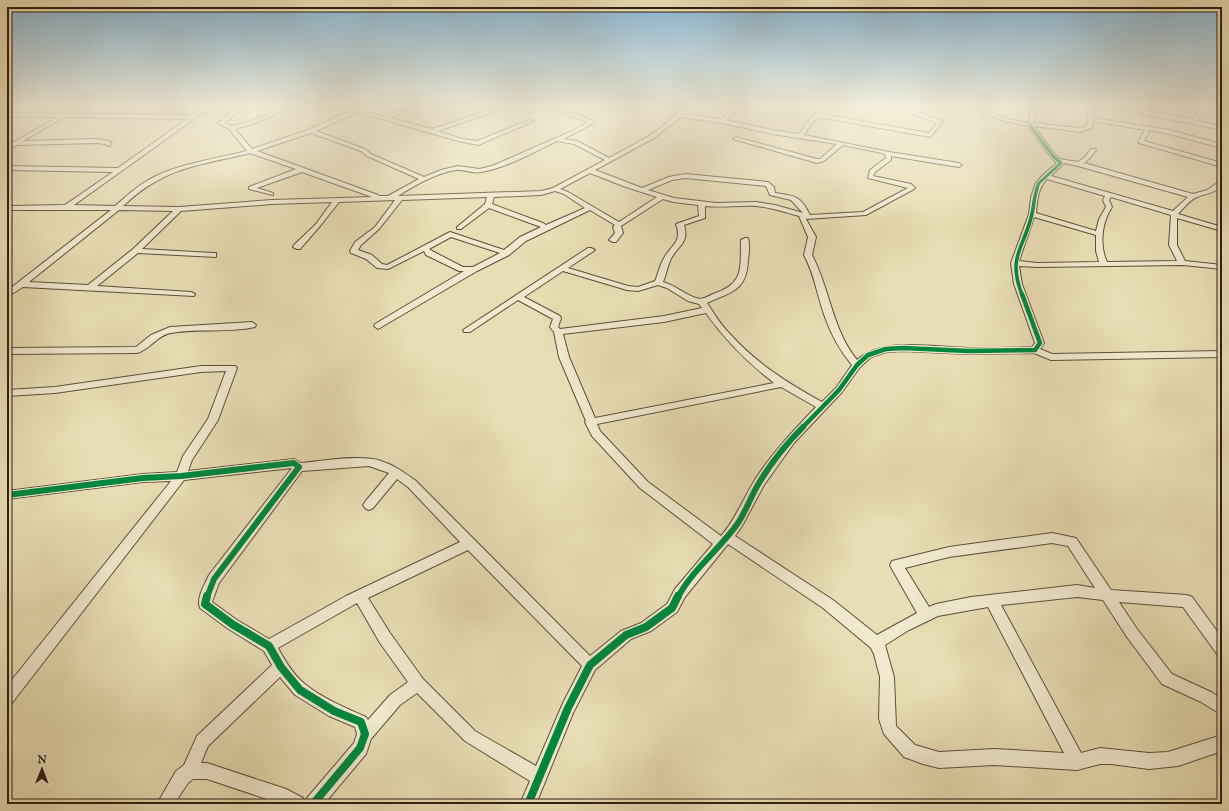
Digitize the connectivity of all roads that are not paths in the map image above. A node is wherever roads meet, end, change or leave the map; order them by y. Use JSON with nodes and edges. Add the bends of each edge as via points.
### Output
{"nodes":[{"id":1,"x":155,"y":145,"type":"edge"},
{"id":2,"x":245,"y":145,"type":"edge"},
{"id":3,"x":269,"y":145,"type":"edge"},
{"id":4,"x":349,"y":145,"type":"edge"},
{"id":5,"x":546,"y":145,"type":"edge"},
{"id":6,"x":580,"y":145,"type":"edge"},
{"id":7,"x":637,"y":145,"type":"edge"},
{"id":8,"x":759,"y":145,"type":"edge"},
{"id":9,"x":839,"y":145,"type":"edge"},
{"id":10,"x":844,"y":145,"type":"edge"},
{"id":11,"x":1045,"y":145,"type":"edge"},
{"id":12,"x":1150,"y":145,"type":"edge"},
{"id":13,"x":1093,"y":150,"type":"dead end"},
{"id":14,"x":250,"y":151,"type":"junction"},
{"id":15,"x":888,"y":154,"type":"junction"},
{"id":16,"x":609,"y":160,"type":"junction"},
{"id":17,"x":1060,"y":161,"type":"junction"},
{"id":18,"x":1079,"y":164,"type":"junction"},
{"id":19,"x":959,"y":165,"type":"dead end"},
{"id":20,"x":1222,"y":165,"type":"edge"},
{"id":21,"x":7,"y":168,"type":"edge"},
{"id":22,"x":303,"y":169,"type":"junction"},
{"id":23,"x":120,"y":170,"type":"junction"},
{"id":24,"x":589,"y":170,"type":"junction"},
{"id":25,"x":1045,"y":176,"type":"junction"},
{"id":26,"x":424,"y":179,"type":"junction"},
{"id":27,"x":1222,"y":182,"type":"edge"},
{"id":28,"x":554,"y":190,"type":"junction"},
{"id":29,"x":642,"y":190,"type":"junction"},
{"id":30,"x":271,"y":194,"type":"dead end"},
{"id":31,"x":772,"y":194,"type":"junction"},
{"id":32,"x":491,"y":196,"type":"junction"},
{"id":33,"x":1108,"y":196,"type":"junction"},
{"id":34,"x":1193,"y":196,"type":"junction"},
{"id":35,"x":401,"y":197,"type":"junction"},
{"id":36,"x":662,"y":197,"type":"junction"},
{"id":37,"x":382,"y":198,"type":"junction"},
{"id":38,"x":390,"y":198,"type":"junction"},
{"id":39,"x":337,"y":200,"type":"junction"},
{"id":40,"x":701,"y":204,"type":"junction"},
{"id":41,"x":488,"y":205,"type":"junction"},
{"id":42,"x":765,"y":205,"type":"junction"},
{"id":43,"x":7,"y":208,"type":"edge"},
{"id":44,"x":66,"y":208,"type":"junction"},
{"id":45,"x":118,"y":208,"type":"junction"},
{"id":46,"x":590,"y":208,"type":"junction"},
{"id":47,"x":179,"y":209,"type":"junction"},
{"id":48,"x":1032,"y":214,"type":"junction"},
{"id":49,"x":1174,"y":215,"type":"junction"},
{"id":50,"x":803,"y":216,"type":"junction"},
{"id":51,"x":619,"y":225,"type":"junction"},
{"id":52,"x":459,"y":228,"type":"dead end"},
{"id":53,"x":545,"y":228,"type":"junction"},
{"id":54,"x":1222,"y":228,"type":"edge"},
{"id":55,"x":1100,"y":234,"type":"junction"},
{"id":56,"x":614,"y":240,"type":"dead end"},
{"id":57,"x":745,"y":240,"type":"dead end"},
{"id":58,"x":297,"y":247,"type":"dead end"},
{"id":59,"x":425,"y":248,"type":"junction"},
{"id":60,"x":591,"y":250,"type":"dead end"},
{"id":61,"x":136,"y":251,"type":"junction"},
{"id":62,"x":506,"y":253,"type":"junction"},
{"id":63,"x":213,"y":255,"type":"dead end"},
{"id":64,"x":1015,"y":263,"type":"junction"},
{"id":65,"x":1182,"y":263,"type":"junction"},
{"id":66,"x":1104,"y":264,"type":"junction"},
{"id":67,"x":1222,"y":267,"type":"edge"},
{"id":68,"x":474,"y":269,"type":"junction"},
{"id":69,"x":563,"y":269,"type":"junction"},
{"id":70,"x":658,"y":283,"type":"junction"},
{"id":71,"x":21,"y":284,"type":"junction"},
{"id":72,"x":90,"y":288,"type":"junction"},
{"id":73,"x":191,"y":294,"type":"dead end"},
{"id":74,"x":7,"y":295,"type":"edge"},
{"id":75,"x":518,"y":297,"type":"junction"},
{"id":76,"x":702,"y":302,"type":"junction"},
{"id":77,"x":707,"y":310,"type":"junction"},
{"id":78,"x":252,"y":326,"type":"dead end"},
{"id":79,"x":378,"y":326,"type":"dead end"},
{"id":80,"x":467,"y":330,"type":"dead end"},
{"id":81,"x":558,"y":332,"type":"junction"},
{"id":82,"x":1035,"y":350,"type":"junction"},
{"id":83,"x":7,"y":351,"type":"edge"},
{"id":84,"x":1222,"y":354,"type":"edge"},
{"id":85,"x":857,"y":365,"type":"junction"},
{"id":86,"x":782,"y":384,"type":"junction"},
{"id":87,"x":7,"y":393,"type":"edge"},
{"id":88,"x":823,"y":407,"type":"junction"},
{"id":89,"x":590,"y":422,"type":"junction"},
{"id":90,"x":299,"y":467,"type":"junction"},
{"id":91,"x":396,"y":472,"type":"junction"},
{"id":92,"x":181,"y":476,"type":"junction"},
{"id":93,"x":7,"y":495,"type":"edge"},
{"id":94,"x":368,"y":505,"type":"dead end"},
{"id":95,"x":724,"y":541,"type":"junction"},
{"id":96,"x":469,"y":544,"type":"junction"},
{"id":97,"x":1106,"y":595,"type":"junction"},
{"id":98,"x":360,"y":596,"type":"junction"},
{"id":99,"x":992,"y":602,"type":"junction"},
{"id":100,"x":926,"y":615,"type":"junction"},
{"id":101,"x":876,"y":642,"type":"junction"},
{"id":102,"x":269,"y":646,"type":"junction"},
{"id":103,"x":1222,"y":648,"type":"edge"},
{"id":104,"x":590,"y":665,"type":"junction"},
{"id":105,"x":281,"y":667,"type":"junction"},
{"id":106,"x":418,"y":684,"type":"junction"},
{"id":107,"x":7,"y":698,"type":"edge"},
{"id":108,"x":1222,"y":708,"type":"edge"},
{"id":109,"x":365,"y":734,"type":"junction"},
{"id":110,"x":1222,"y":743,"type":"edge"},
{"id":111,"x":1076,"y":762,"type":"junction"},
{"id":112,"x":190,"y":771,"type":"junction"},
{"id":113,"x":539,"y":777,"type":"junction"},
{"id":114,"x":165,"y":804,"type":"edge"},
{"id":115,"x":297,"y":804,"type":"edge"},
{"id":116,"x":313,"y":804,"type":"edge"},
{"id":117,"x":528,"y":804,"type":"edge"}],
"edges":[{"from":1,"to":23,"type":"street"},
{"from":2,"to":14,"type":"street"},
{"from":3,"to":14,"type":"street"},
{"from":4,"to":26,"type":"street"},
{"from":5,"to":26,"type":"street","via":[[494,167],[479,171],[453,168]]},
{"from":6,"to":16,"type":"street"},
{"from":7,"to":16,"type":"street"},
{"from":8,"to":9,"type":"street","via":[[822,160]]},
{"from":10,"to":15,"type":"street"},
{"from":11,"to":17,"type":"street"},
{"from":12,"to":20,"type":"street"},
{"from":13,"to":18,"type":"street"},
{"from":14,"to":22,"type":"street"},
{"from":14,"to":45,"type":"street","via":[[163,175],[138,190]]},
{"from":15,"to":19,"type":"street"},
{"from":15,"to":50,"type":"street","via":[[889,159],[872,171],[870,177],[909,185],[912,188],[864,214]]},
{"from":16,"to":24,"type":"street"},
{"from":17,"to":18,"type":"street"},
{"from":17,"to":25,"type":"street","via":[[1060,165]]},
{"from":18,"to":34,"type":"street"},
{"from":21,"to":23,"type":"street"},
{"from":22,"to":30,"type":"street","via":[[251,188]]},
{"from":22,"to":37,"type":"street"},
{"from":23,"to":44,"type":"street"},
{"from":24,"to":28,"type":"street"},
{"from":24,"to":29,"type":"street"},
{"from":25,"to":33,"type":"street"},
{"from":25,"to":48,"type":"street","via":[[1039,183],[1034,197]]},
{"from":26,"to":38,"type":"street"},
{"from":27,"to":34,"type":"street","via":[[1215,188]]},
{"from":28,"to":32,"type":"street"},
{"from":28,"to":46,"type":"street","via":[[566,192]]},
{"from":29,"to":31,"type":"street","via":[[671,178],[690,176],[768,184]]},
{"from":29,"to":36,"type":"street"},
{"from":31,"to":42,"type":"street"},
{"from":31,"to":50,"type":"street","via":[[791,196],[807,214]]},
{"from":32,"to":35,"type":"street"},
{"from":32,"to":41,"type":"street"},
{"from":33,"to":49,"type":"street"},
{"from":33,"to":55,"type":"street","via":[[1106,200],[1109,207],[1104,212]]},
{"from":34,"to":49,"type":"street"},
{"from":35,"to":38,"type":"street"},
{"from":35,"to":59,"type":"street","via":[[377,228],[358,244],[354,251],[369,257],[380,266],[388,266]]},
{"from":36,"to":40,"type":"street"},
{"from":36,"to":51,"type":"street"},
{"from":37,"to":38,"type":"street"},
{"from":37,"to":39,"type":"street"},
{"from":39,"to":47,"type":"street","via":[[237,203]]},
{"from":39,"to":58,"type":"street"},
{"from":40,"to":42,"type":"street"},
{"from":40,"to":70,"type":"street","via":[[703,217],[680,224],[683,231],[682,240],[667,259]]},
{"from":41,"to":52,"type":"street"},
{"from":41,"to":53,"type":"street","via":[[541,224]]},
{"from":42,"to":50,"type":"street"},
{"from":43,"to":44,"type":"street"},
{"from":44,"to":45,"type":"street"},
{"from":45,"to":47,"type":"street"},
{"from":45,"to":71,"type":"street"},
{"from":46,"to":51,"type":"street"},
{"from":46,"to":53,"type":"street"},
{"from":47,"to":61,"type":"street"},
{"from":48,"to":55,"type":"street"},
{"from":48,"to":64,"type":"street"},
{"from":49,"to":54,"type":"street"},
{"from":49,"to":65,"type":"street","via":[[1172,245]]},
{"from":50,"to":85,"type":"street","via":[[812,237],[808,255],[816,270],[829,317],[846,352]]},
{"from":51,"to":56,"type":"street","via":[[619,233]]},
{"from":53,"to":62,"type":"street","via":[[523,239]]},
{"from":55,"to":66,"type":"street","via":[[1098,248]]},
{"from":57,"to":76,"type":"street","via":[[742,275],[736,287]]},
{"from":59,"to":62,"type":"street","via":[[450,234]]},
{"from":59,"to":68,"type":"street","via":[[429,253],[462,269]]},
{"from":60,"to":69,"type":"street"},
{"from":61,"to":63,"type":"street"},
{"from":61,"to":72,"type":"street"},
{"from":62,"to":68,"type":"street"},
{"from":64,"to":66,"type":"street"},
{"from":64,"to":82,"type":"street","via":[[1018,284],[1040,343]]},
{"from":65,"to":66,"type":"street"},
{"from":65,"to":67,"type":"street"},
{"from":68,"to":79,"type":"street"},
{"from":69,"to":70,"type":"street","via":[[627,288],[638,289]]},
{"from":69,"to":75,"type":"street"},
{"from":70,"to":76,"type":"street","via":[[670,286],[691,299]]},
{"from":71,"to":72,"type":"street"},
{"from":71,"to":74,"type":"street"},
{"from":72,"to":73,"type":"street"},
{"from":75,"to":80,"type":"street"},
{"from":75,"to":81,"type":"street","via":[[557,318],[554,327]]},
{"from":76,"to":77,"type":"street"},
{"from":77,"to":81,"type":"street","via":[[664,319]]},
{"from":77,"to":86,"type":"street","via":[[742,352]]},
{"from":78,"to":83,"type":"street","via":[[170,330],[160,333],[137,350]]},
{"from":81,"to":89,"type":"street","via":[[564,357]]},
{"from":82,"to":84,"type":"street","via":[[1051,357]]},
{"from":82,"to":85,"type":"street","via":[[886,349],[868,355]]},
{"from":85,"to":88,"type":"street"},
{"from":86,"to":88,"type":"street"},
{"from":86,"to":89,"type":"street"},
{"from":87,"to":92,"type":"street","via":[[55,390],[201,369],[232,368],[213,420],[187,459]]},
{"from":88,"to":95,"type":"street","via":[[790,440],[770,466],[738,523]]},
{"from":89,"to":95,"type":"street","via":[[613,453],[644,485],[713,536]]},
{"from":90,"to":91,"type":"street","via":[[369,462]]},
{"from":90,"to":92,"type":"street","via":[[294,463]]},
{"from":90,"to":102,"type":"street","via":[[214,580],[206,604],[232,624]]},
{"from":91,"to":94,"type":"street"},
{"from":91,"to":96,"type":"street","via":[[412,484]]},
{"from":92,"to":93,"type":"street","via":[[143,478]]},
{"from":92,"to":107,"type":"street"},
{"from":95,"to":101,"type":"street","via":[[744,547],[828,604]]},
{"from":95,"to":104,"type":"street","via":[[680,594],[672,608],[646,627],[626,636]]},
{"from":96,"to":98,"type":"street"},
{"from":96,"to":104,"type":"street"},
{"from":97,"to":99,"type":"street","via":[[1077,591]]},
{"from":97,"to":100,"type":"street","via":[[1072,542],[1052,538],[949,552],[896,565]]},
{"from":97,"to":103,"type":"street","via":[[1187,601]]},
{"from":97,"to":108,"type":"street","via":[[1167,679],[1206,697]]},
{"from":98,"to":102,"type":"street"},
{"from":98,"to":106,"type":"street","via":[[385,638]]},
{"from":99,"to":100,"type":"street","via":[[971,603],[936,610]]},
{"from":99,"to":111,"type":"street"},
{"from":100,"to":101,"type":"street"},
{"from":101,"to":111,"type":"street","via":[[887,677],[889,729],[910,751],[939,760],[994,758]]},
{"from":102,"to":105,"type":"street"},
{"from":104,"to":113,"type":"street","via":[[568,708]]},
{"from":105,"to":109,"type":"street","via":[[300,690],[334,711],[361,722]]},
{"from":105,"to":112,"type":"street","via":[[202,741]]},
{"from":106,"to":109,"type":"street","via":[[395,700]]},
{"from":106,"to":113,"type":"street","via":[[470,736]]},
{"from":109,"to":116,"type":"street","via":[[360,748]]},
{"from":110,"to":111,"type":"street","via":[[1168,760],[1105,756]]},
{"from":112,"to":114,"type":"street","via":[[182,777]]},
{"from":112,"to":115,"type":"street","via":[[207,770],[286,797]]},
{"from":113,"to":117,"type":"street"}]}
